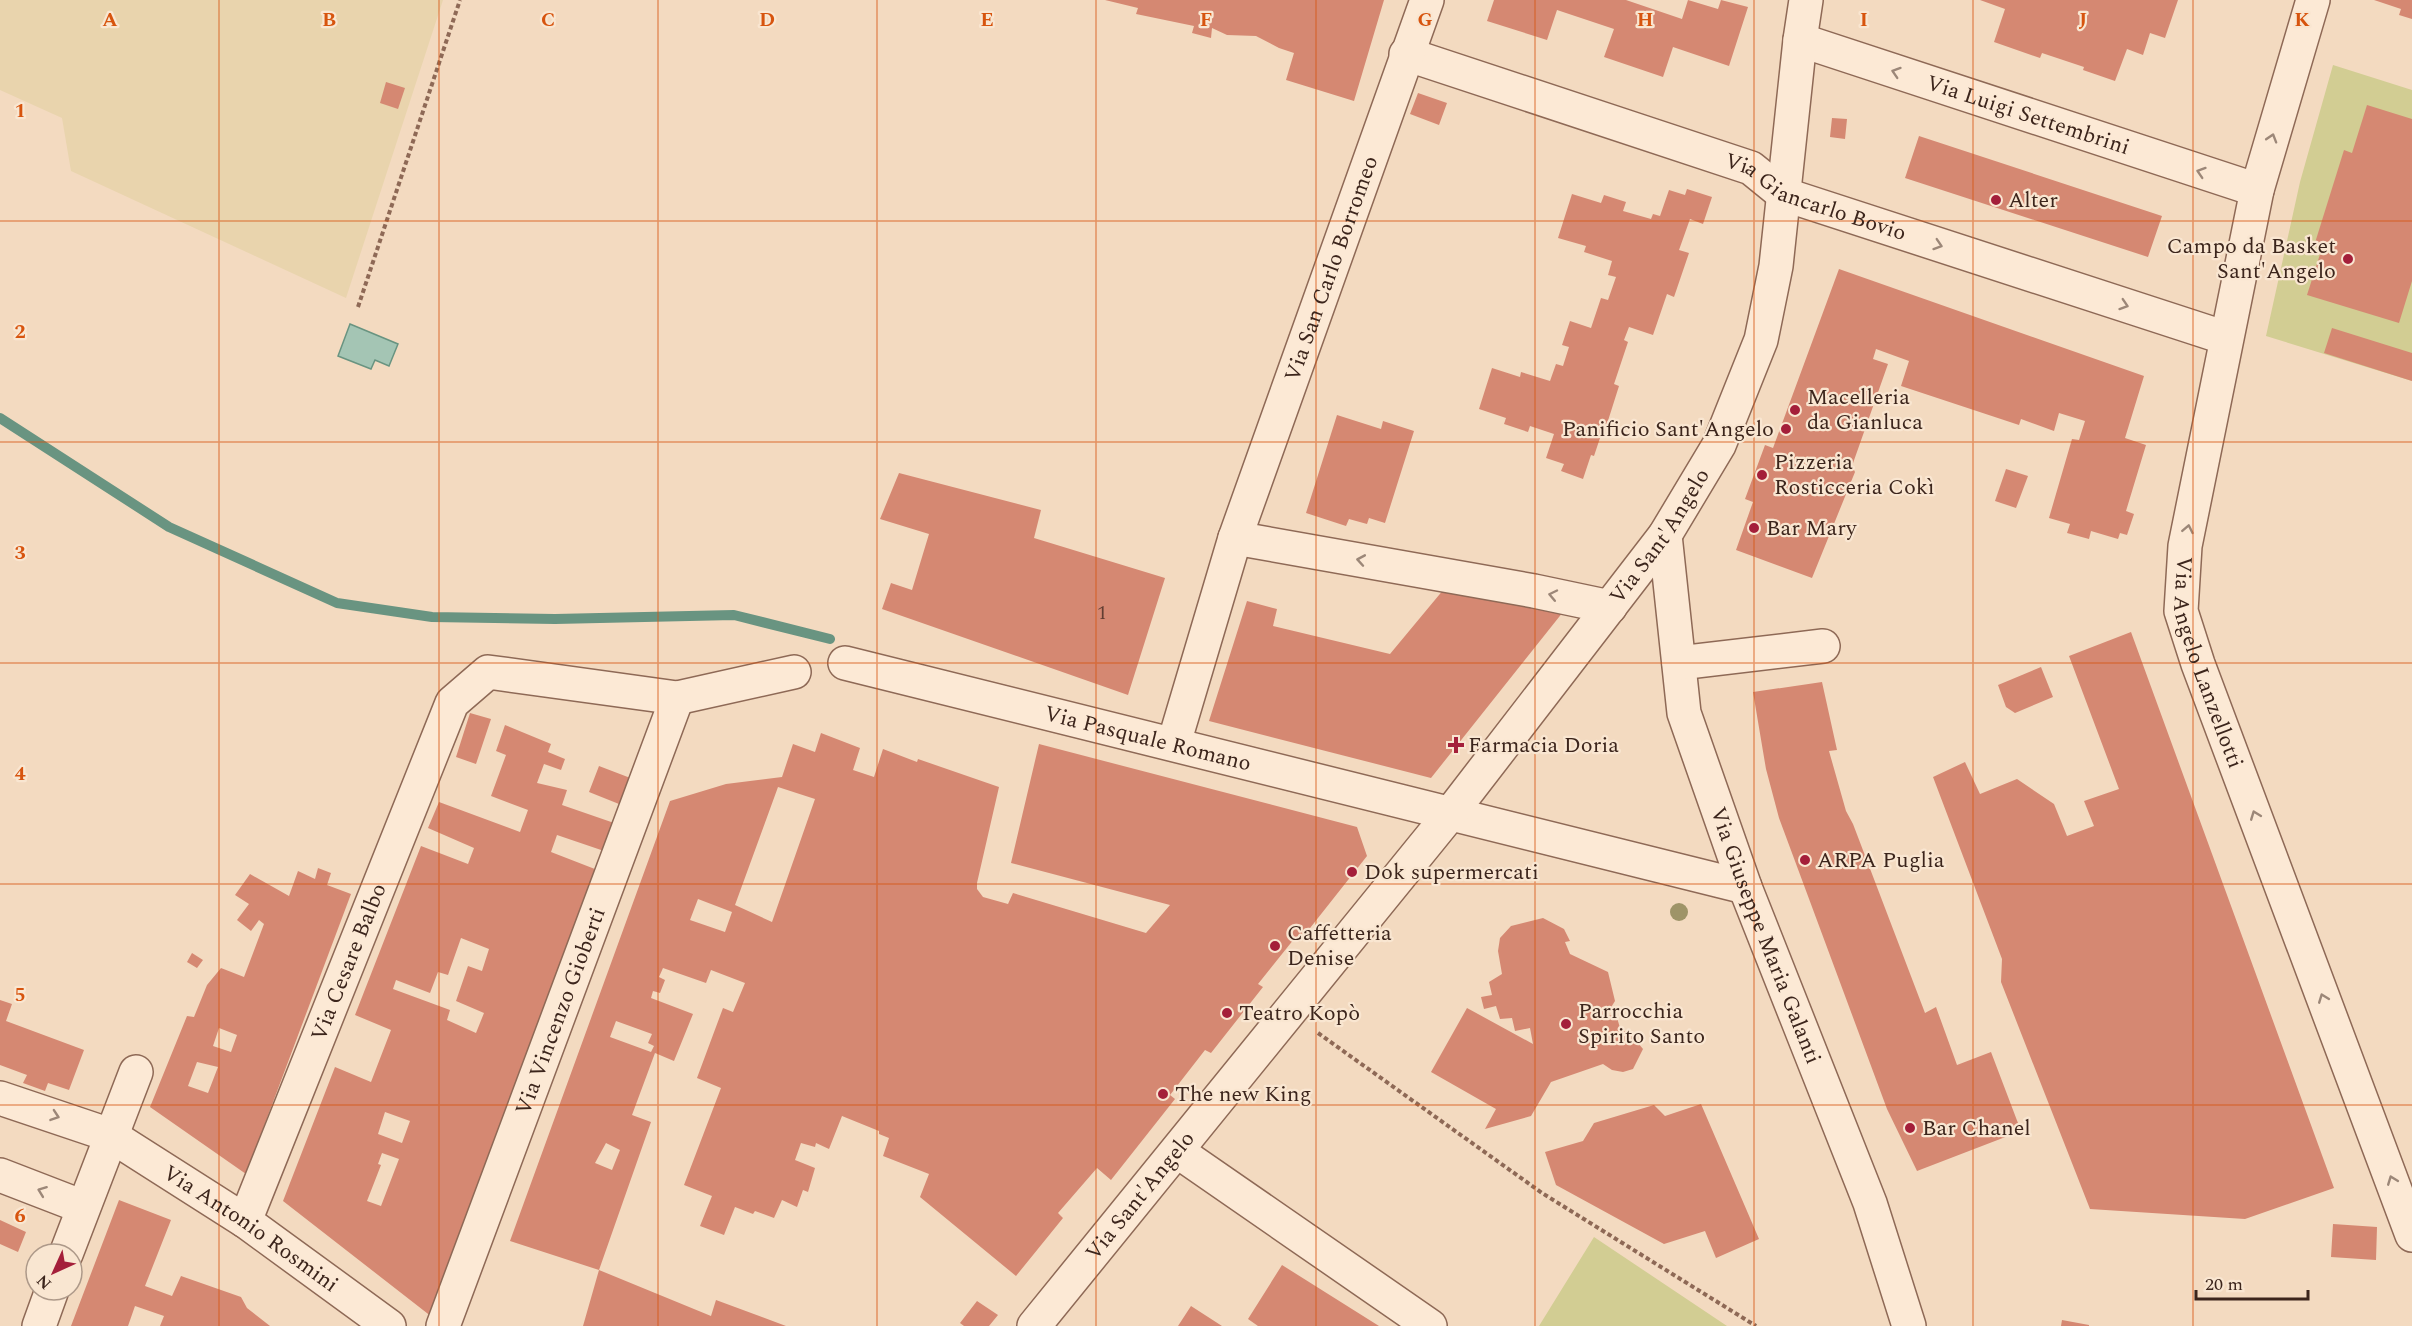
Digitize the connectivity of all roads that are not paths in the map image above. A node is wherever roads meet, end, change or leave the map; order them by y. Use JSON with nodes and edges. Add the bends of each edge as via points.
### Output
{"nodes":[{"id":1,"x":1426,"y":0,"type":"edge"},
{"id":2,"x":1806,"y":0,"type":"edge"},
{"id":3,"x":2313,"y":0,"type":"edge"},
{"id":4,"x":1800,"y":40,"type":"junction"},
{"id":5,"x":1406,"y":54,"type":"junction"},
{"id":6,"x":2257,"y":190,"type":"junction"},
{"id":7,"x":1783,"y":194,"type":"junction"},
{"id":8,"x":2226,"y":338,"type":"junction"},
{"id":9,"x":1665,"y":535,"type":"junction"},
{"id":10,"x":1235,"y":538,"type":"junction"},
{"id":11,"x":1610,"y":607,"type":"junction"},
{"id":12,"x":1824,"y":646,"type":"dead end"},
{"id":13,"x":845,"y":663,"type":"dead end"},
{"id":14,"x":1679,"y":663,"type":"junction"},
{"id":15,"x":794,"y":672,"type":"dead end"},
{"id":16,"x":677,"y":698,"type":"junction"},
{"id":17,"x":1174,"y":743,"type":"junction"},
{"id":18,"x":1450,"y":814,"type":"junction"},
{"id":19,"x":1745,"y":887,"type":"junction"},
{"id":20,"x":136,"y":1072,"type":"dead end"},
{"id":21,"x":0,"y":1098,"type":"edge"},
{"id":22,"x":110,"y":1135,"type":"junction"},
{"id":23,"x":1176,"y":1151,"type":"junction"},
{"id":24,"x":0,"y":1175,"type":"edge"},
{"id":25,"x":83,"y":1207,"type":"junction"},
{"id":26,"x":245,"y":1221,"type":"junction"},
{"id":27,"x":2412,"y":1235,"type":"edge"},
{"id":28,"x":70,"y":1242,"type":"edge"},
{"id":29,"x":48,"y":1302,"type":"edge"},
{"id":30,"x":39,"y":1326,"type":"edge"},
{"id":31,"x":389,"y":1326,"type":"edge"},
{"id":32,"x":443,"y":1326,"type":"edge"},
{"id":33,"x":1034,"y":1326,"type":"edge"},
{"id":34,"x":1430,"y":1326,"type":"edge"},
{"id":35,"x":1909,"y":1326,"type":"edge"}],
"edges":[{"from":1,"to":5,"type":"street","name":"Via San Carlo Borromeo"},
{"from":2,"to":4,"type":"street","name":"Via Sant'Angelo"},
{"from":6,"to":3,"type":"street","name":"Via Angelo Lanzellotti","one_way":true},
{"from":6,"to":4,"type":"street","name":"Via Luigi Settembrini","one_way":true},
{"from":4,"to":7,"type":"street","name":"Via Sant'Angelo"},
{"from":5,"to":7,"type":"street","name":"Via Giancarlo Bovio","via":[[1751,168]]},
{"from":5,"to":10,"type":"street","name":"Via San Carlo Borromeo"},
{"from":6,"to":8,"type":"street","name":"Via Angelo Lanzellotti"},
{"from":7,"to":8,"type":"street","name":"Via Giancarlo Bovio","one_way":true},
{"from":7,"to":9,"type":"street","name":"Via Sant'Angelo","via":[[1776,266],[1761,340],[1719,445]]},
{"from":27,"to":8,"type":"street","name":"Via Angelo Lanzellotti","one_way":true,"via":[[2181,611],[2185,546]]},
{"from":9,"to":11,"type":"street","name":"Via Sant'Angelo"},
{"from":9,"to":14,"type":"street","name":"Via Giuseppe Maria Galanti"},
{"from":11,"to":10,"type":"street","one_way":true},
{"from":10,"to":17,"type":"street","name":"Via San Carlo Borromeo"},
{"from":11,"to":18,"type":"street","name":"Via Sant'Angelo"},
{"from":12,"to":14,"type":"street"},
{"from":13,"to":17,"type":"street","name":"Via Pasquale Romano"},
{"from":14,"to":19,"type":"street","name":"Via Giuseppe Maria Galanti","via":[[1684,713]]},
{"from":15,"to":16,"type":"street"},
{"from":16,"to":26,"type":"street","name":"Via Cesare Balbo","via":[[488,672],[452,703]]},
{"from":16,"to":32,"type":"street","name":"Via Vincenzo Gioberti"},
{"from":17,"to":18,"type":"street","name":"Via Pasquale Romano"},
{"from":18,"to":19,"type":"street"},
{"from":18,"to":23,"type":"street","name":"Via Sant'Angelo"},
{"from":19,"to":35,"type":"street","name":"Via Giuseppe Maria Galanti","via":[[1870,1203]]},
{"from":20,"to":22,"type":"street"},
{"from":21,"to":22,"type":"street","name":"Via Antonio Rosmini","one_way":true},
{"from":22,"to":25,"type":"street"},
{"from":22,"to":26,"type":"street","name":"Via Antonio Rosmini"},
{"from":23,"to":33,"type":"street","name":"Via Sant'Angelo"},
{"from":23,"to":34,"type":"street"},
{"from":25,"to":24,"type":"street","one_way":true},
{"from":25,"to":28,"type":"street"},
{"from":26,"to":31,"type":"street","name":"Via Antonio Rosmini"},
{"from":29,"to":30,"type":"street"}]}
